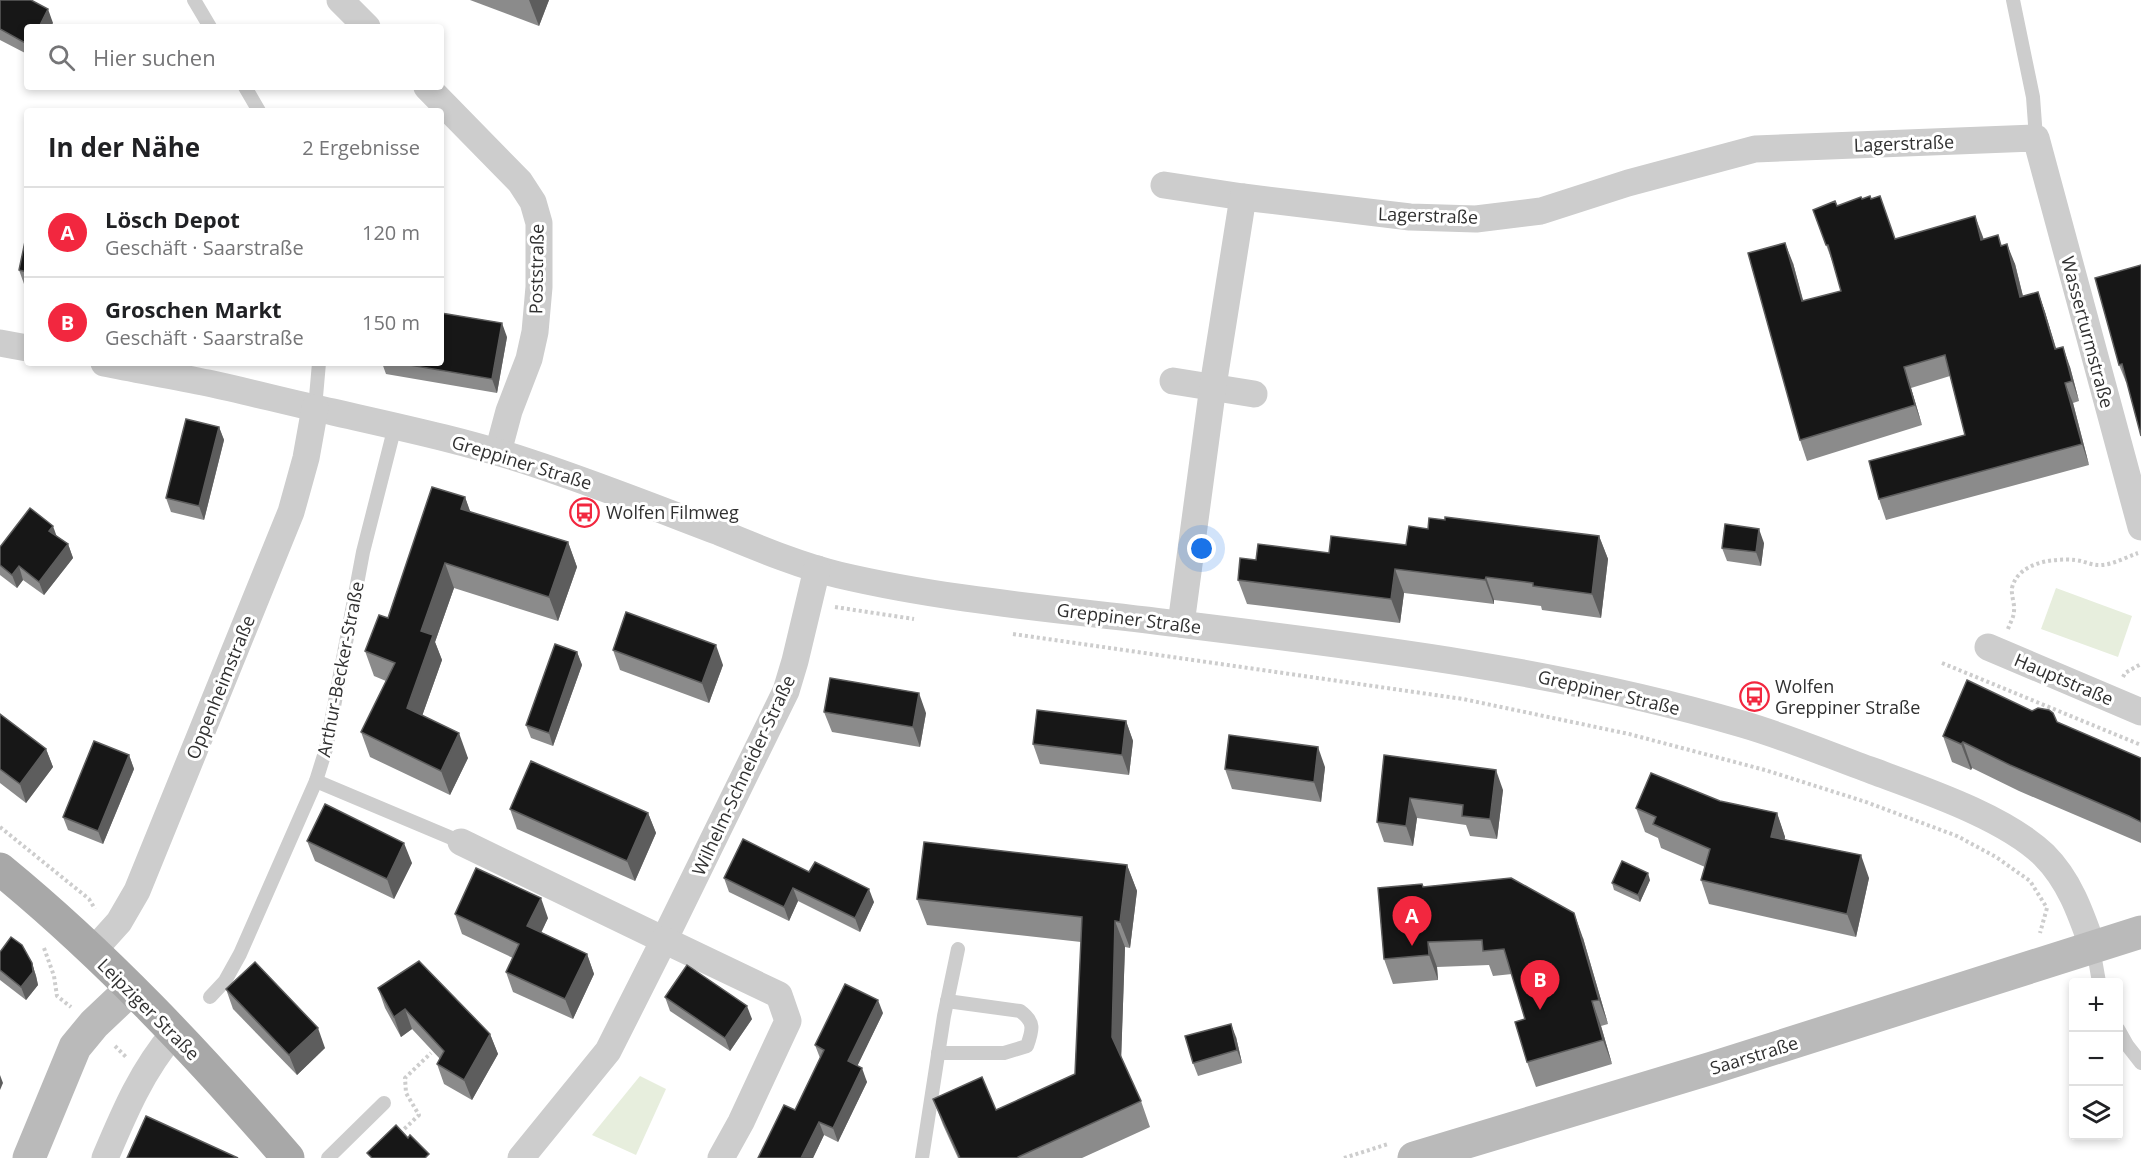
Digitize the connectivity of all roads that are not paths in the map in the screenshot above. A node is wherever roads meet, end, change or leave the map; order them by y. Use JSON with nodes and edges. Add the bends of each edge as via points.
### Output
{"nodes":[{"id":1,"x":194,"y":0,"type":"edge"},
{"id":2,"x":340,"y":0,"type":"edge"},
{"id":3,"x":2013,"y":0,"type":"edge"},
{"id":4,"x":208,"y":24,"type":"edge"},
{"id":5,"x":364,"y":24,"type":"edge"},
{"id":6,"x":247,"y":90,"type":"edge"},
{"id":7,"x":430,"y":90,"type":"edge"},
{"id":8,"x":258,"y":108,"type":"edge"},
{"id":9,"x":2036,"y":138,"type":"junction"},
{"id":10,"x":1164,"y":185,"type":"dead end"},
{"id":11,"x":1243,"y":197,"type":"junction"},
{"id":12,"x":0,"y":343,"type":"edge"},
{"id":13,"x":24,"y":347,"type":"edge"},
{"id":14,"x":120,"y":366,"type":"edge"},
{"id":15,"x":320,"y":366,"type":"edge"},
{"id":16,"x":1173,"y":381,"type":"dead end"},
{"id":17,"x":1213,"y":386,"type":"junction"},
{"id":18,"x":1254,"y":394,"type":"dead end"},
{"id":19,"x":315,"y":408,"type":"junction"},
{"id":20,"x":395,"y":426,"type":"junction"},
{"id":21,"x":498,"y":453,"type":"junction"},
{"id":22,"x":2141,"y":527,"type":"edge"},
{"id":23,"x":817,"y":569,"type":"junction"},
{"id":24,"x":1180,"y":624,"type":"junction"},
{"id":25,"x":1993,"y":649,"type":"road end"},
{"id":26,"x":2141,"y":712,"type":"edge"},
{"id":27,"x":316,"y":781,"type":"junction"},
{"id":28,"x":462,"y":842,"type":"joint"},
{"id":29,"x":0,"y":869,"type":"edge"},
{"id":30,"x":2141,"y":932,"type":"edge"},
{"id":31,"x":664,"y":940,"type":"junction"},
{"id":32,"x":101,"y":942,"type":"junction"},
{"id":33,"x":2092,"y":948,"type":"junction"},
{"id":34,"x":958,"y":949,"type":"dead end"},
{"id":35,"x":2098,"y":978,"type":"edge"},
{"id":36,"x":131,"y":989,"type":"junction"},
{"id":37,"x":210,"y":997,"type":"dead end"},
{"id":38,"x":947,"y":1001,"type":"junction"},
{"id":39,"x":2120,"y":1032,"type":"edge"},
{"id":40,"x":174,"y":1033,"type":"junction"},
{"id":41,"x":938,"y":1053,"type":"junction"},
{"id":42,"x":2141,"y":1063,"type":"edge"},
{"id":43,"x":384,"y":1103,"type":"dead end"},
{"id":44,"x":1405,"y":1150,"type":"edge"},
{"id":45,"x":29,"y":1158,"type":"edge"},
{"id":46,"x":105,"y":1158,"type":"edge"},
{"id":47,"x":288,"y":1158,"type":"edge"},
{"id":48,"x":328,"y":1158,"type":"edge"},
{"id":49,"x":521,"y":1158,"type":"edge"},
{"id":50,"x":721,"y":1158,"type":"edge"},
{"id":51,"x":922,"y":1158,"type":"edge"}],
"edges":[{"from":1,"to":4,"type":"lane"},
{"from":2,"to":5,"type":"street"},
{"from":3,"to":9,"type":"lane","via":[[2033,97]]},
{"from":6,"to":8,"type":"lane"},
{"from":7,"to":21,"type":"street","name":"Poststraße","via":[[520,182],[533,202],[539,223],[535,332]]},
{"from":9,"to":11,"type":"street","name":"Lagerstraße","via":[[1755,149],[1540,211],[1476,219],[1410,218]]},
{"from":9,"to":22,"type":"street","name":"Wasserturmstraße"},
{"from":10,"to":11,"type":"street","name":"Lagerstraße"},
{"from":11,"to":17,"type":"street"},
{"from":12,"to":13,"type":"street"},
{"from":14,"to":19,"type":"street","name":"Greppiner Straße"},
{"from":15,"to":19,"type":"lane"},
{"from":16,"to":17,"type":"street"},
{"from":17,"to":18,"type":"street"},
{"from":17,"to":24,"type":"street"},
{"from":19,"to":20,"type":"street","name":"Greppiner Straße"},
{"from":19,"to":32,"type":"street","name":"Oppenheimstraße","via":[[291,512],[137,891],[129,908]]},
{"from":20,"to":21,"type":"street","name":"Greppiner Straße"},
{"from":20,"to":27,"type":"lane","name":"Arthur-Becker-Straße","via":[[363,552],[326,749]]},
{"from":21,"to":23,"type":"street","name":"Greppiner Straße","via":[[599,486]]},
{"from":23,"to":24,"type":"street","name":"Greppiner Straße","via":[[971,600]]},
{"from":23,"to":31,"type":"street","name":"Wilhelm-Schneider-Straße","via":[[786,691]]},
{"from":24,"to":33,"type":"street","name":"Greppiner Straße","via":[[1490,666],[1656,701],[1781,736],[1976,813],[2019,835],[2044,856],[2066,883],[2081,912]]},
{"from":25,"to":26,"type":"street","name":"Hauptstraße"},
{"from":27,"to":28,"type":"lane"},
{"from":27,"to":37,"type":"lane","name":"Arthur-Becker-Straße","via":[[233,970]]},
{"from":28,"to":31,"type":"street"},
{"from":29,"to":32,"type":"main road","name":"Leipziger Straße"},
{"from":30,"to":33,"type":"street","name":"Saarstraße"},
{"from":31,"to":49,"type":"street","name":"Wilhelm-Schneider-Straße","via":[[608,1052]]},
{"from":31,"to":50,"type":"street","via":[[779,995],[788,1021]]},
{"from":32,"to":36,"type":"main road","name":"Leipziger Straße"},
{"from":33,"to":35,"type":"lane"},
{"from":33,"to":44,"type":"street","name":"Saarstraße","via":[[1724,1065]]},
{"from":34,"to":38,"type":"lane"},
{"from":36,"to":40,"type":"main road","name":"Leipziger Straße"},
{"from":36,"to":45,"type":"street","via":[[75,1047]]},
{"from":38,"to":41,"type":"lane"},
{"from":38,"to":41,"type":"lane","via":[[1020,1011],[1029,1017],[1032,1030],[1027,1046],[1004,1053]]},
{"from":39,"to":42,"type":"lane"},
{"from":40,"to":46,"type":"street","via":[[136,1086]]},
{"from":40,"to":47,"type":"main road","name":"Leipziger Straße"},
{"from":41,"to":51,"type":"lane"},
{"from":43,"to":48,"type":"lane"}]}
